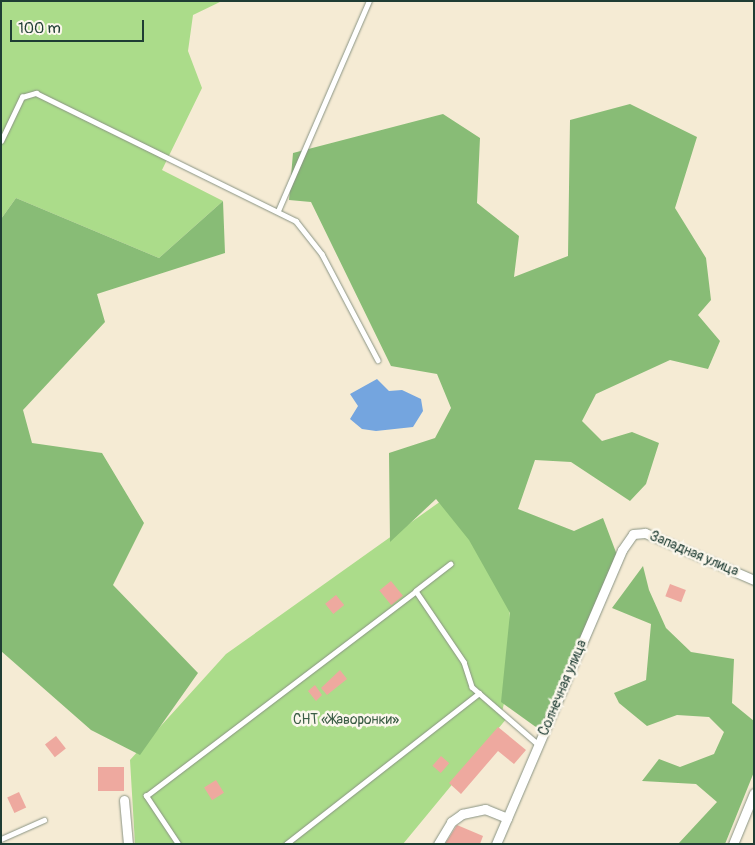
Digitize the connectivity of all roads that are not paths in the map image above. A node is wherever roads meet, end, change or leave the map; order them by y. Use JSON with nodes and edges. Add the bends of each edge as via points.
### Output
{"nodes":[{"id":1,"x":368,"y":1,"type":"edge"},
{"id":2,"x":1,"y":141,"type":"edge"},
{"id":3,"x":278,"y":211,"type":"junction"},
{"id":4,"x":378,"y":360,"type":"dead end"},
{"id":5,"x":633,"y":534,"type":"joint"},
{"id":6,"x":451,"y":564,"type":"dead end"},
{"id":7,"x":754,"y":580,"type":"edge"},
{"id":8,"x":416,"y":591,"type":"junction"},
{"id":9,"x":479,"y":693,"type":"junction"},
{"id":10,"x":539,"y":745,"type":"junction"},
{"id":11,"x":754,"y":793,"type":"edge"},
{"id":12,"x":124,"y":800,"type":"dead end"},
{"id":13,"x":507,"y":818,"type":"junction"},
{"id":14,"x":44,"y":820,"type":"dead end"},
{"id":15,"x":1,"y":839,"type":"edge"},
{"id":16,"x":128,"y":844,"type":"edge"},
{"id":17,"x":178,"y":844,"type":"edge"},
{"id":18,"x":286,"y":844,"type":"edge"},
{"id":19,"x":438,"y":844,"type":"edge"},
{"id":20,"x":496,"y":844,"type":"edge"},
{"id":21,"x":733,"y":844,"type":"edge"}],
"edges":[{"from":1,"to":3,"type":"lane"},
{"from":2,"to":3,"type":"lane","via":[[19,101],[24,94],[34,92]]},
{"from":3,"to":4,"type":"lane","via":[[296,221],[312,237]]},
{"from":5,"to":7,"type":"street","name":"Западная улица","via":[[645,533]]},
{"from":5,"to":10,"type":"street","name":"Солнечная улица","via":[[622,550]]},
{"from":6,"to":8,"type":"lane"},
{"from":8,"to":9,"type":"lane","via":[[464,662],[472,687]]},
{"from":8,"to":17,"type":"lane","via":[[146,796]]},
{"from":9,"to":10,"type":"lane"},
{"from":9,"to":18,"type":"lane"},
{"from":10,"to":13,"type":"street","name":"Солнечная улица"},
{"from":11,"to":21,"type":"street"},
{"from":12,"to":16,"type":"street"},
{"from":13,"to":19,"type":"street","via":[[485,809],[462,814],[451,822]]},
{"from":13,"to":20,"type":"street","name":"Солнечная улица"},
{"from":14,"to":15,"type":"lane"}]}
